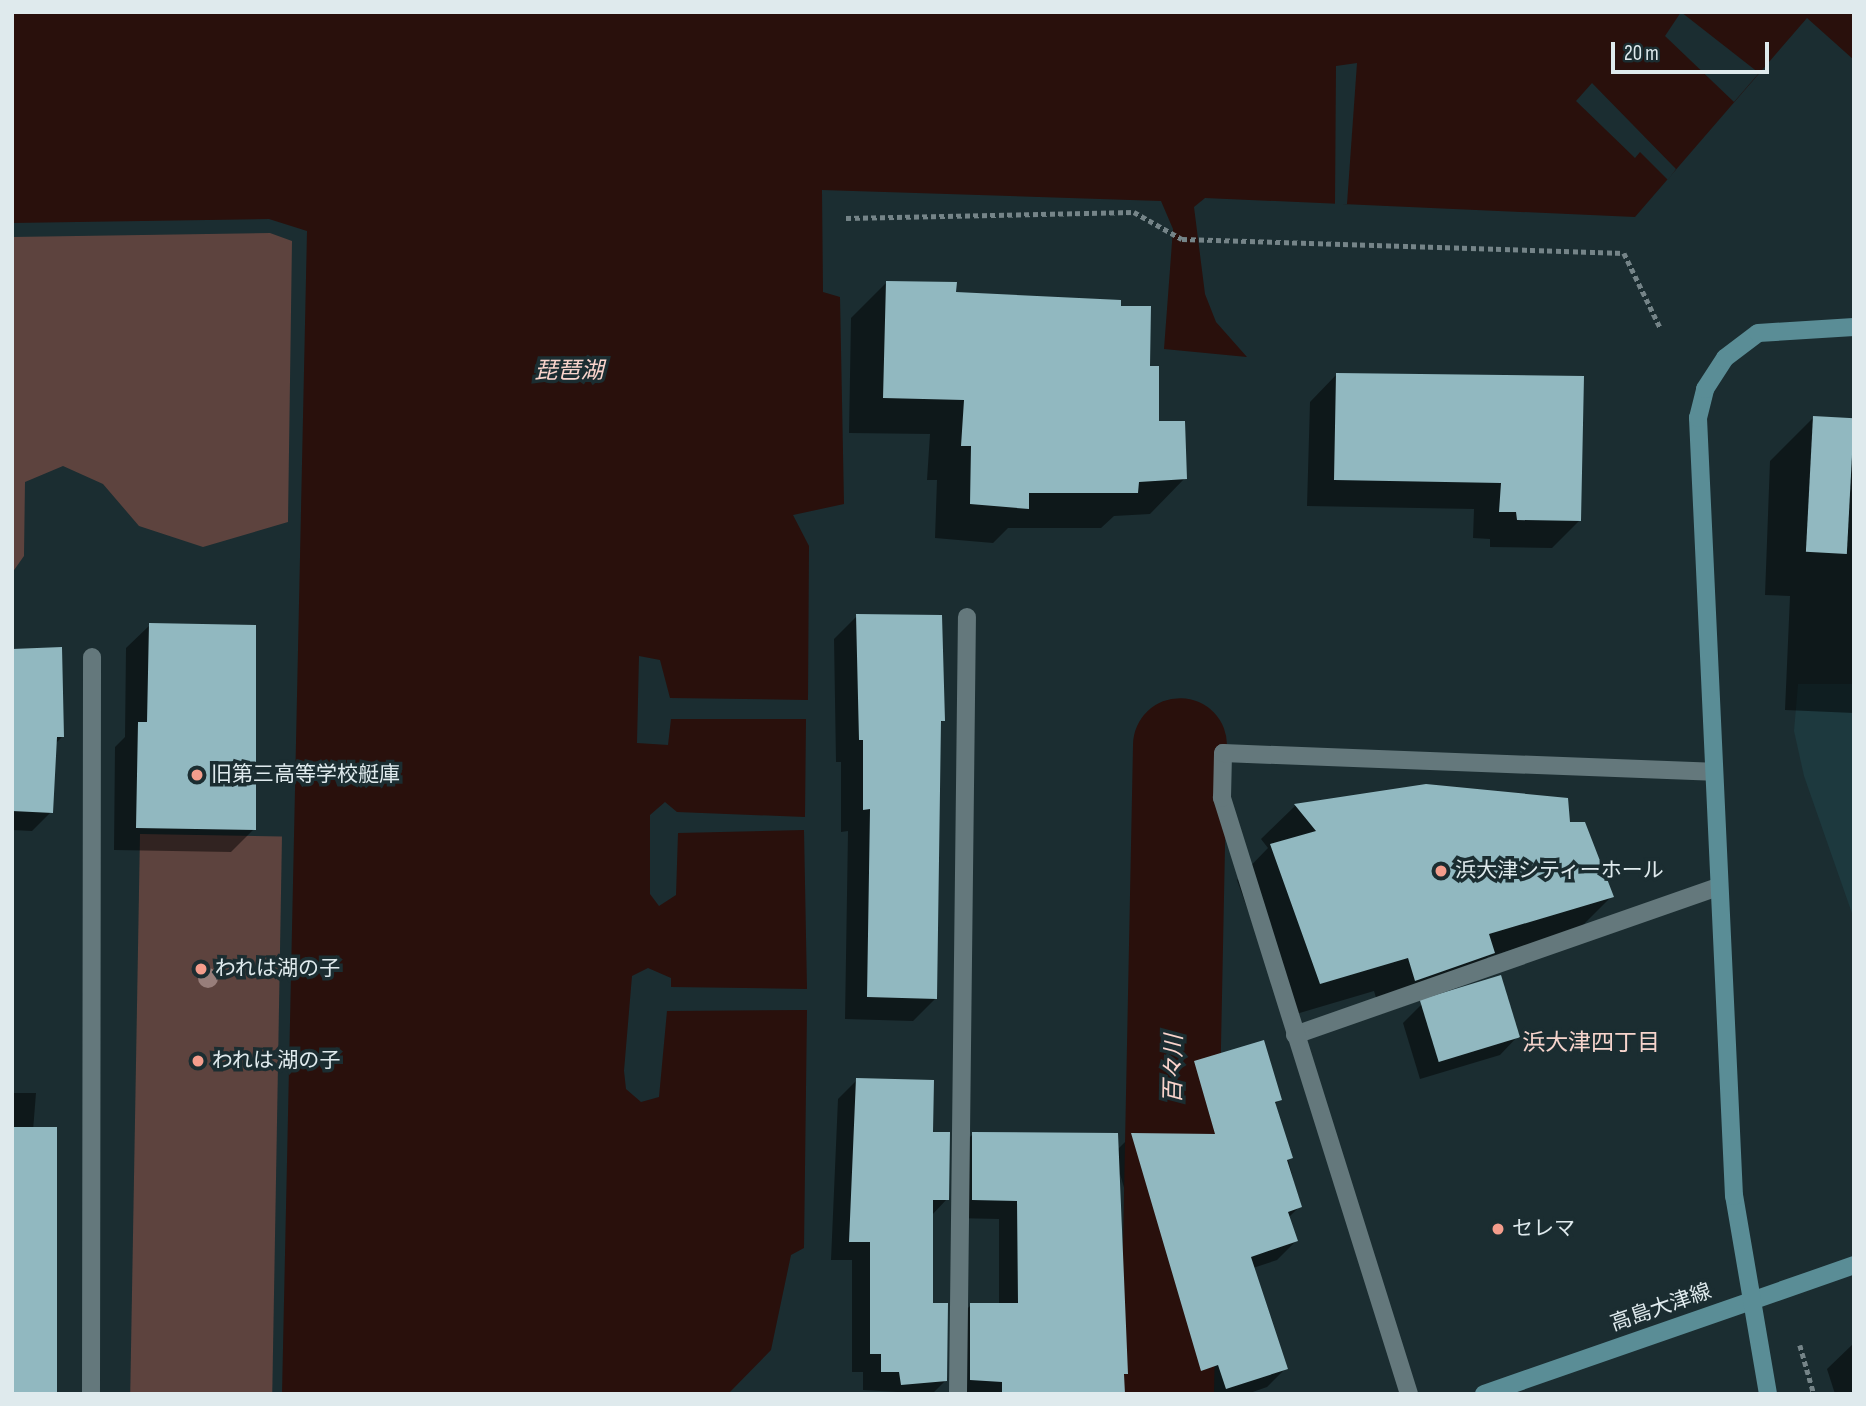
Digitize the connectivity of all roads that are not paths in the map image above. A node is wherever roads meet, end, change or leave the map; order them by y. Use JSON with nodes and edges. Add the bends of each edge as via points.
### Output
{"nodes":[{"id":1,"x":1854,"y":327,"type":"edge"},
{"id":2,"x":967,"y":617,"type":"dead end"},
{"id":3,"x":92,"y":657,"type":"dead end"},
{"id":4,"x":1713,"y":772,"type":"junction"},
{"id":5,"x":1718,"y":887,"type":"junction"},
{"id":6,"x":1295,"y":1035,"type":"junction"},
{"id":7,"x":1854,"y":1265,"type":"edge"},
{"id":8,"x":1750,"y":1301,"type":"junction"},
{"id":9,"x":92,"y":1394,"type":"edge"},
{"id":10,"x":958,"y":1394,"type":"edge"},
{"id":11,"x":1409,"y":1394,"type":"edge"},
{"id":12,"x":1483,"y":1394,"type":"edge"},
{"id":13,"x":1768,"y":1394,"type":"edge"}],
"edges":[{"from":1,"to":4,"type":"street","via":[[1758,333],[1725,358],[1705,389],[1698,418]]},
{"from":2,"to":10,"type":"street"},
{"from":3,"to":9,"type":"street"},
{"from":4,"to":5,"type":"street"},
{"from":4,"to":6,"type":"street","via":[[1223,753],[1222,798]]},
{"from":5,"to":6,"type":"street"},
{"from":5,"to":8,"type":"street","via":[[1734,1196]]},
{"from":6,"to":11,"type":"street"},
{"from":7,"to":8,"type":"street","name":"高島大津線"},
{"from":8,"to":12,"type":"street","name":"高島大津線"},
{"from":8,"to":13,"type":"street"}]}
